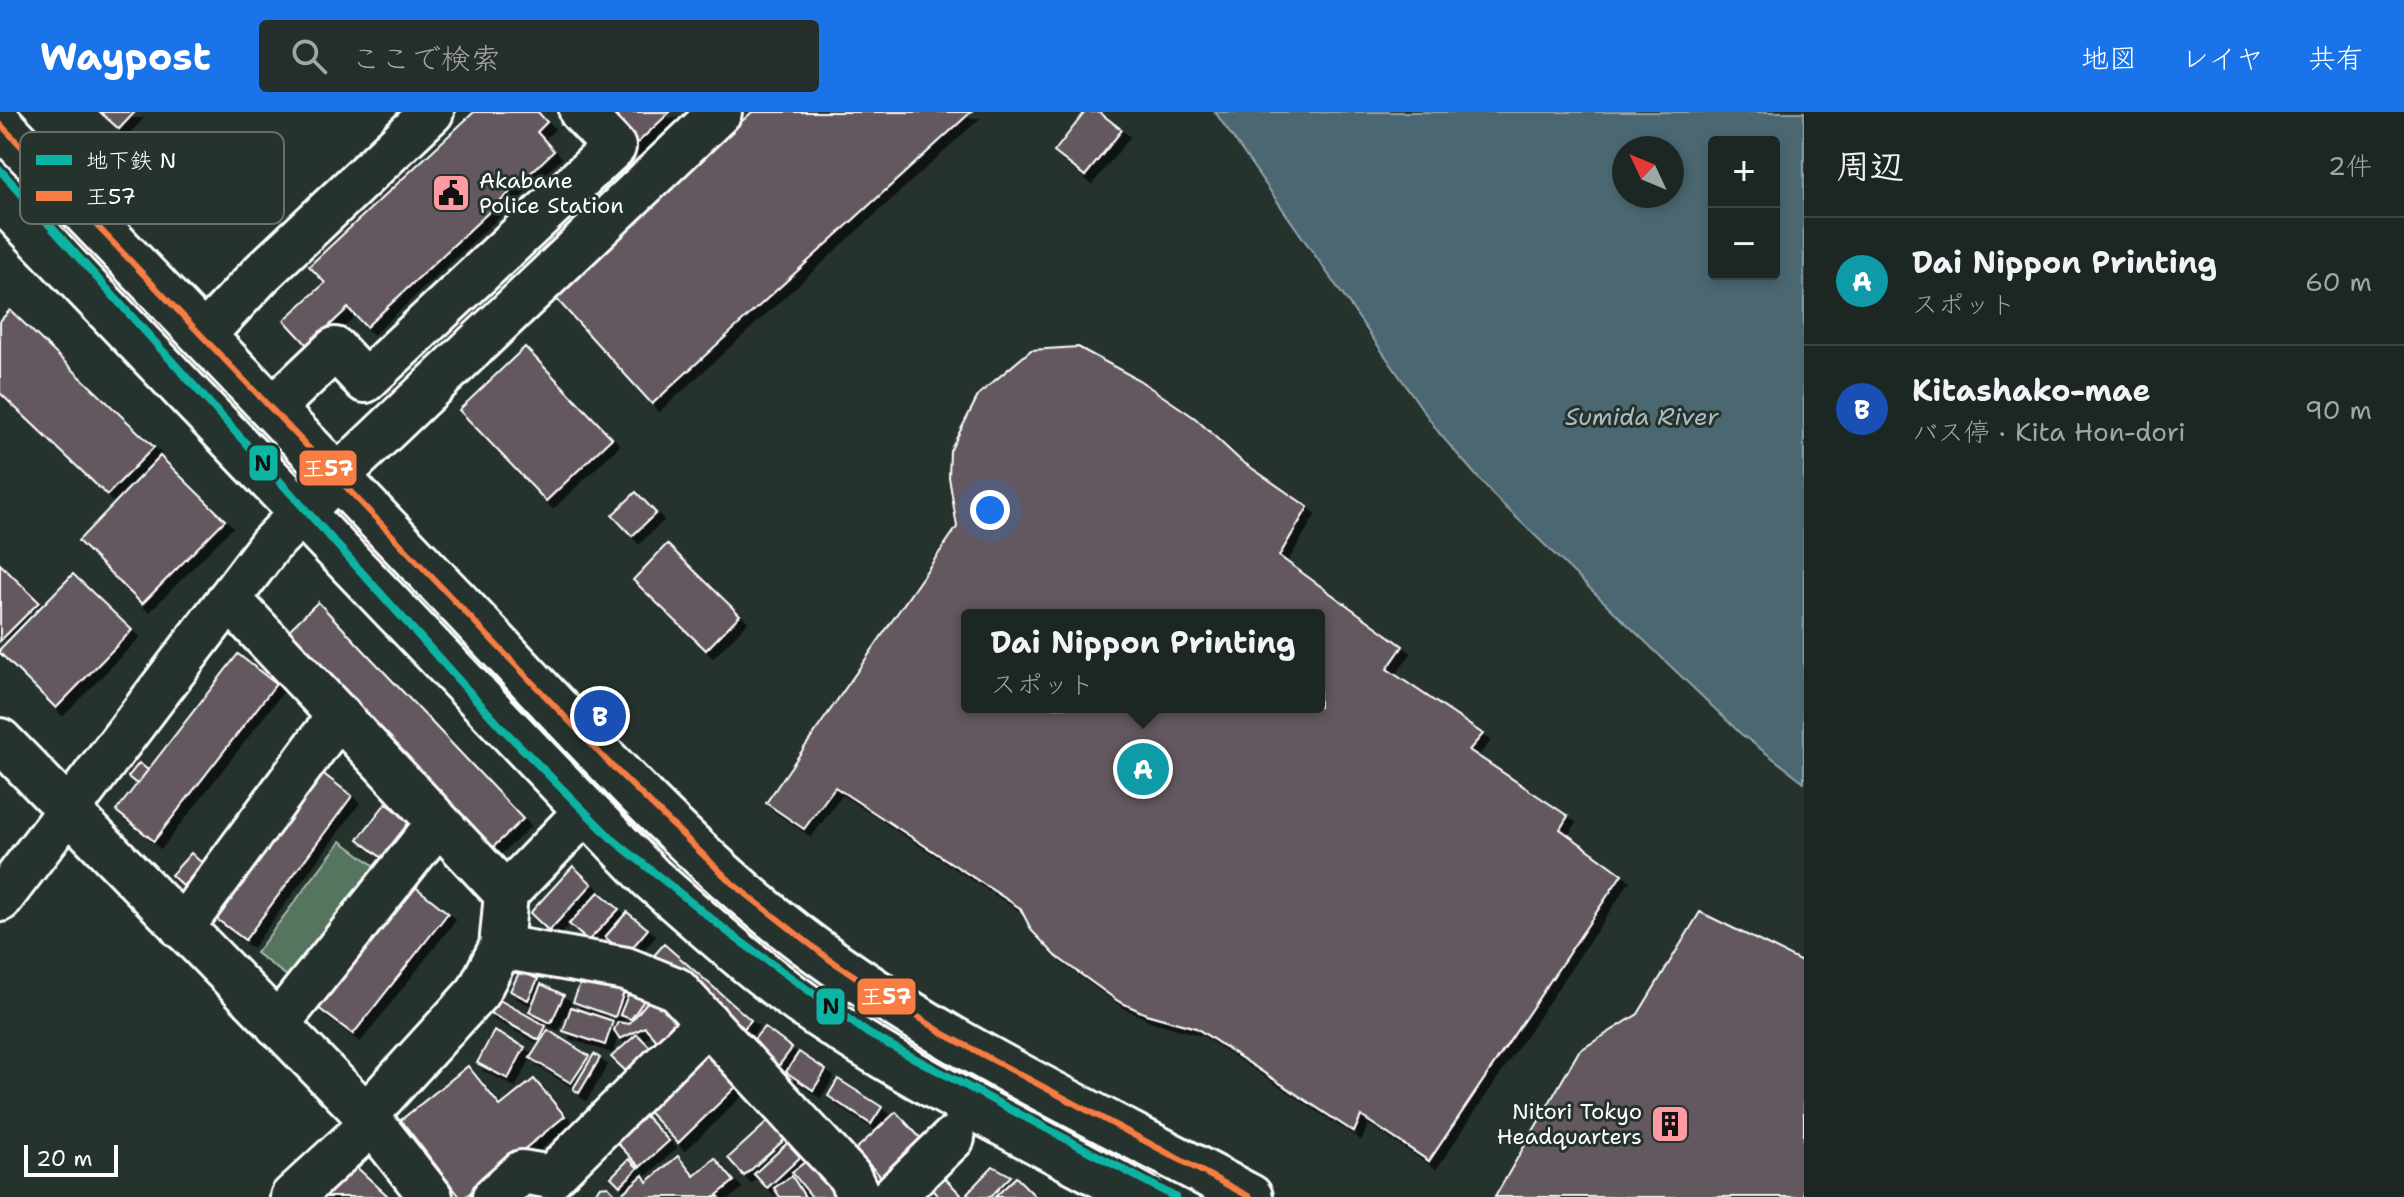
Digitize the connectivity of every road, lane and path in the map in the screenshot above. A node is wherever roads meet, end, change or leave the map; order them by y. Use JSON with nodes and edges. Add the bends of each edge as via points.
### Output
{"nodes":[{"id":1,"x":432,"y":112,"type":"edge"},
{"id":2,"x":581,"y":112,"type":"edge"},
{"id":3,"x":720,"y":112,"type":"edge"},
{"id":4,"x":0,"y":124,"type":"edge"},
{"id":5,"x":20,"y":145,"type":"edge"},
{"id":6,"x":0,"y":197,"type":"edge"},
{"id":7,"x":20,"y":218,"type":"edge"},
{"id":8,"x":26,"y":224,"type":"edge"},
{"id":9,"x":96,"y":224,"type":"edge"},
{"id":10,"x":203,"y":336,"type":"junction"},
{"id":11,"x":272,"y":409,"type":"junction"},
{"id":12,"x":337,"y":477,"type":"junction"},
{"id":13,"x":300,"y":513,"type":"junction"},
{"id":14,"x":229,"y":599,"type":"junction"},
{"id":15,"x":339,"y":715,"type":"junction"},
{"id":16,"x":0,"y":740,"type":"edge"},
{"id":17,"x":71,"y":809,"type":"junction"},
{"id":18,"x":586,"y":811,"type":"junction"},
{"id":19,"x":438,"y":823,"type":"junction"},
{"id":20,"x":506,"y":894,"type":"junction"},
{"id":21,"x":0,"y":900,"type":"edge"},
{"id":22,"x":182,"y":928,"type":"junction"},
{"id":23,"x":501,"y":947,"type":"junction"},
{"id":24,"x":707,"y":1022,"type":"junction"},
{"id":25,"x":277,"y":1025,"type":"junction"},
{"id":26,"x":369,"y":1119,"type":"junction"},
{"id":27,"x":953,"y":1138,"type":"dead end"},
{"id":28,"x":292,"y":1197,"type":"edge"},
{"id":29,"x":431,"y":1197,"type":"edge"},
{"id":30,"x":494,"y":1197,"type":"edge"},
{"id":31,"x":859,"y":1197,"type":"edge"},
{"id":32,"x":892,"y":1197,"type":"edge"},
{"id":33,"x":1142,"y":1197,"type":"edge"},
{"id":34,"x":1250,"y":1197,"type":"edge"}],
"edges":[{"from":1,"to":10,"type":"street"},
{"from":2,"to":11,"type":"street","via":[[614,147],[365,381],[335,349]]},
{"from":3,"to":12,"type":"street"},
{"from":4,"to":5,"type":"highway"},
{"from":6,"to":7,"type":"highway"},
{"from":8,"to":13,"type":"highway"},
{"from":9,"to":10,"type":"highway"},
{"from":10,"to":11,"type":"highway"},
{"from":11,"to":12,"type":"highway"},
{"from":12,"to":13,"type":"street"},
{"from":12,"to":34,"type":"highway","via":[[603,754],[776,919],[830,960],[961,1042]]},
{"from":13,"to":14,"type":"street"},
{"from":13,"to":18,"type":"highway"},
{"from":14,"to":15,"type":"street"},
{"from":14,"to":17,"type":"street"},
{"from":15,"to":19,"type":"street"},
{"from":15,"to":22,"type":"street"},
{"from":16,"to":17,"type":"street"},
{"from":17,"to":21,"type":"street"},
{"from":17,"to":22,"type":"street"},
{"from":18,"to":20,"type":"street"},
{"from":18,"to":33,"type":"highway","via":[[651,878],[753,966],[831,1024]]},
{"from":19,"to":20,"type":"street"},
{"from":19,"to":25,"type":"street"},
{"from":20,"to":23,"type":"street"},
{"from":22,"to":25,"type":"street"},
{"from":23,"to":24,"type":"street","via":[[626,969],[676,989]]},
{"from":23,"to":26,"type":"street","via":[[478,992]]},
{"from":24,"to":30,"type":"street","via":[[551,1177],[522,1172]]},
{"from":24,"to":31,"type":"street","via":[[849,1176]]},
{"from":25,"to":26,"type":"street"},
{"from":26,"to":28,"type":"street"},
{"from":26,"to":29,"type":"street"},
{"from":27,"to":32,"type":"street"}]}
